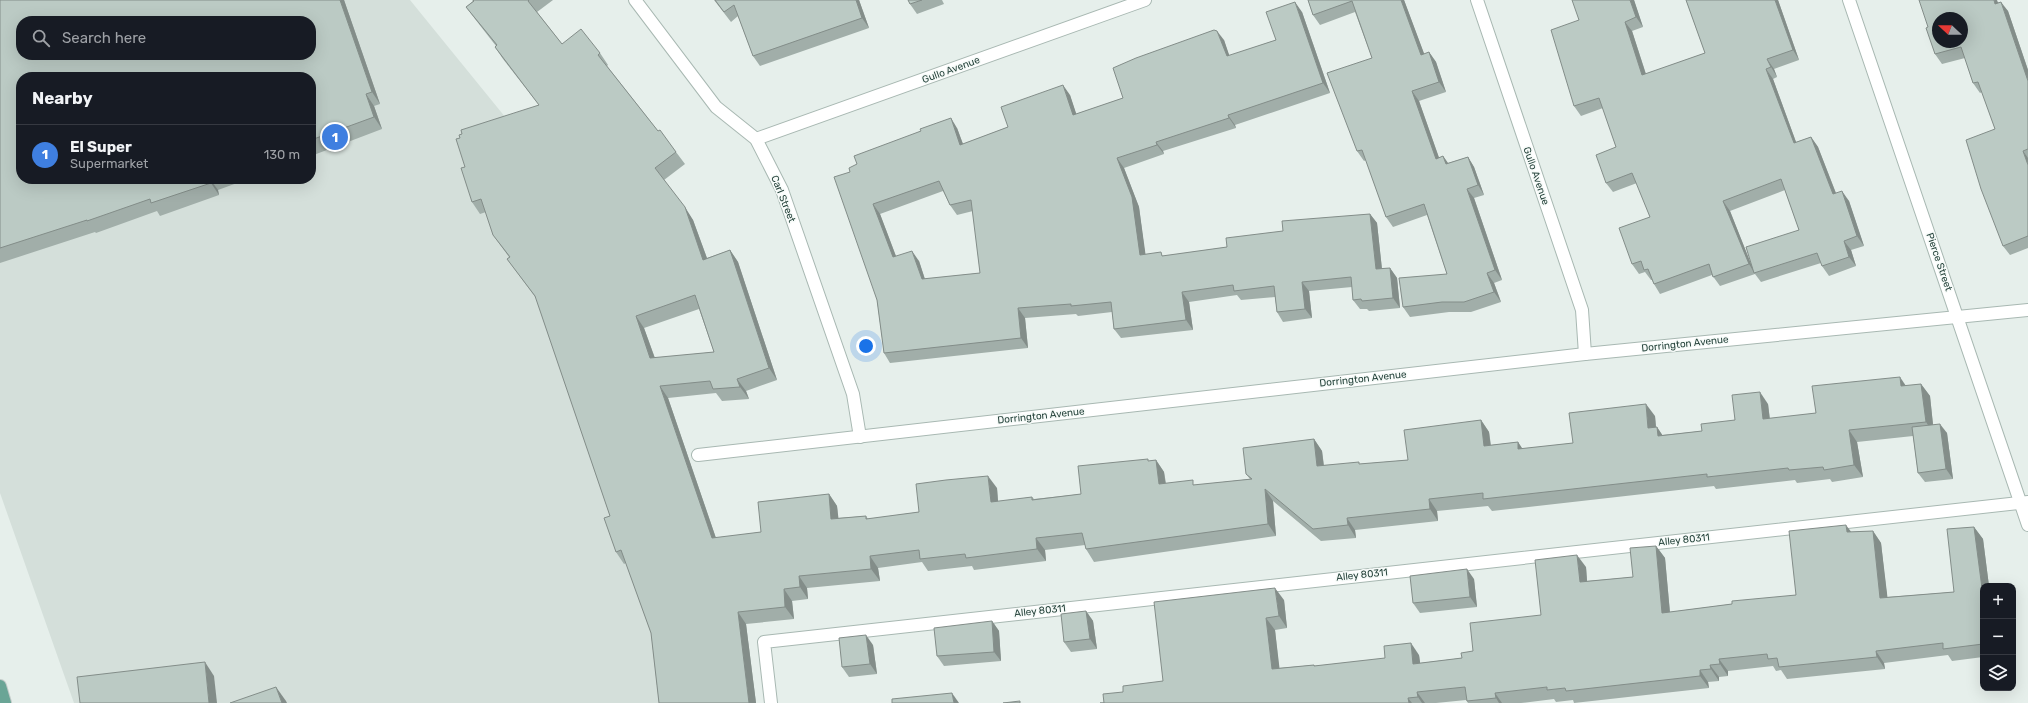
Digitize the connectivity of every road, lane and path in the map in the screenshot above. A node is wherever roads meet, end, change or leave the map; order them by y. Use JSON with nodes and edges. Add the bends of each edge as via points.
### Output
{"nodes":[{"id":1,"x":635,"y":0,"type":"edge"},
{"id":2,"x":1145,"y":0,"type":"edge"},
{"id":3,"x":1477,"y":0,"type":"edge"},
{"id":4,"x":1849,"y":0,"type":"edge"},
{"id":5,"x":756,"y":139,"type":"junction"},
{"id":6,"x":2028,"y":310,"type":"edge"},
{"id":7,"x":1958,"y":318,"type":"junction"},
{"id":8,"x":1585,"y":354,"type":"junction"},
{"id":9,"x":860,"y":436,"type":"junction"},
{"id":10,"x":698,"y":455,"type":"dead end"},
{"id":11,"x":2024,"y":502,"type":"edge"},
{"id":12,"x":2028,"y":525,"type":"edge"},
{"id":13,"x":0,"y":686,"type":"edge"},
{"id":14,"x":5,"y":703,"type":"edge"},
{"id":15,"x":771,"y":703,"type":"edge"}],
"edges":[{"from":1,"to":5,"type":"street","name":"Carl Street","via":[[716,107]]},
{"from":2,"to":5,"type":"street","name":"Gullo Avenue"},
{"from":3,"to":8,"type":"street","name":"Gullo Avenue","via":[[1582,310]]},
{"from":4,"to":7,"type":"street","name":"Pierce Street"},
{"from":5,"to":9,"type":"street","name":"Carl Street","via":[[782,190],[851,387]]},
{"from":6,"to":7,"type":"street","name":"Dorrington Avenue"},
{"from":7,"to":8,"type":"street","name":"Dorrington Avenue"},
{"from":7,"to":11,"type":"street","name":"Pierce Street"},
{"from":8,"to":9,"type":"street","name":"Dorrington Avenue"},
{"from":9,"to":10,"type":"street","name":"Dorrington Avenue"},
{"from":11,"to":12,"type":"street","name":"Pierce Street"},
{"from":11,"to":15,"type":"street","name":"Alley 80311","via":[[764,642]]},
{"from":13,"to":14,"type":"main road"}]}
